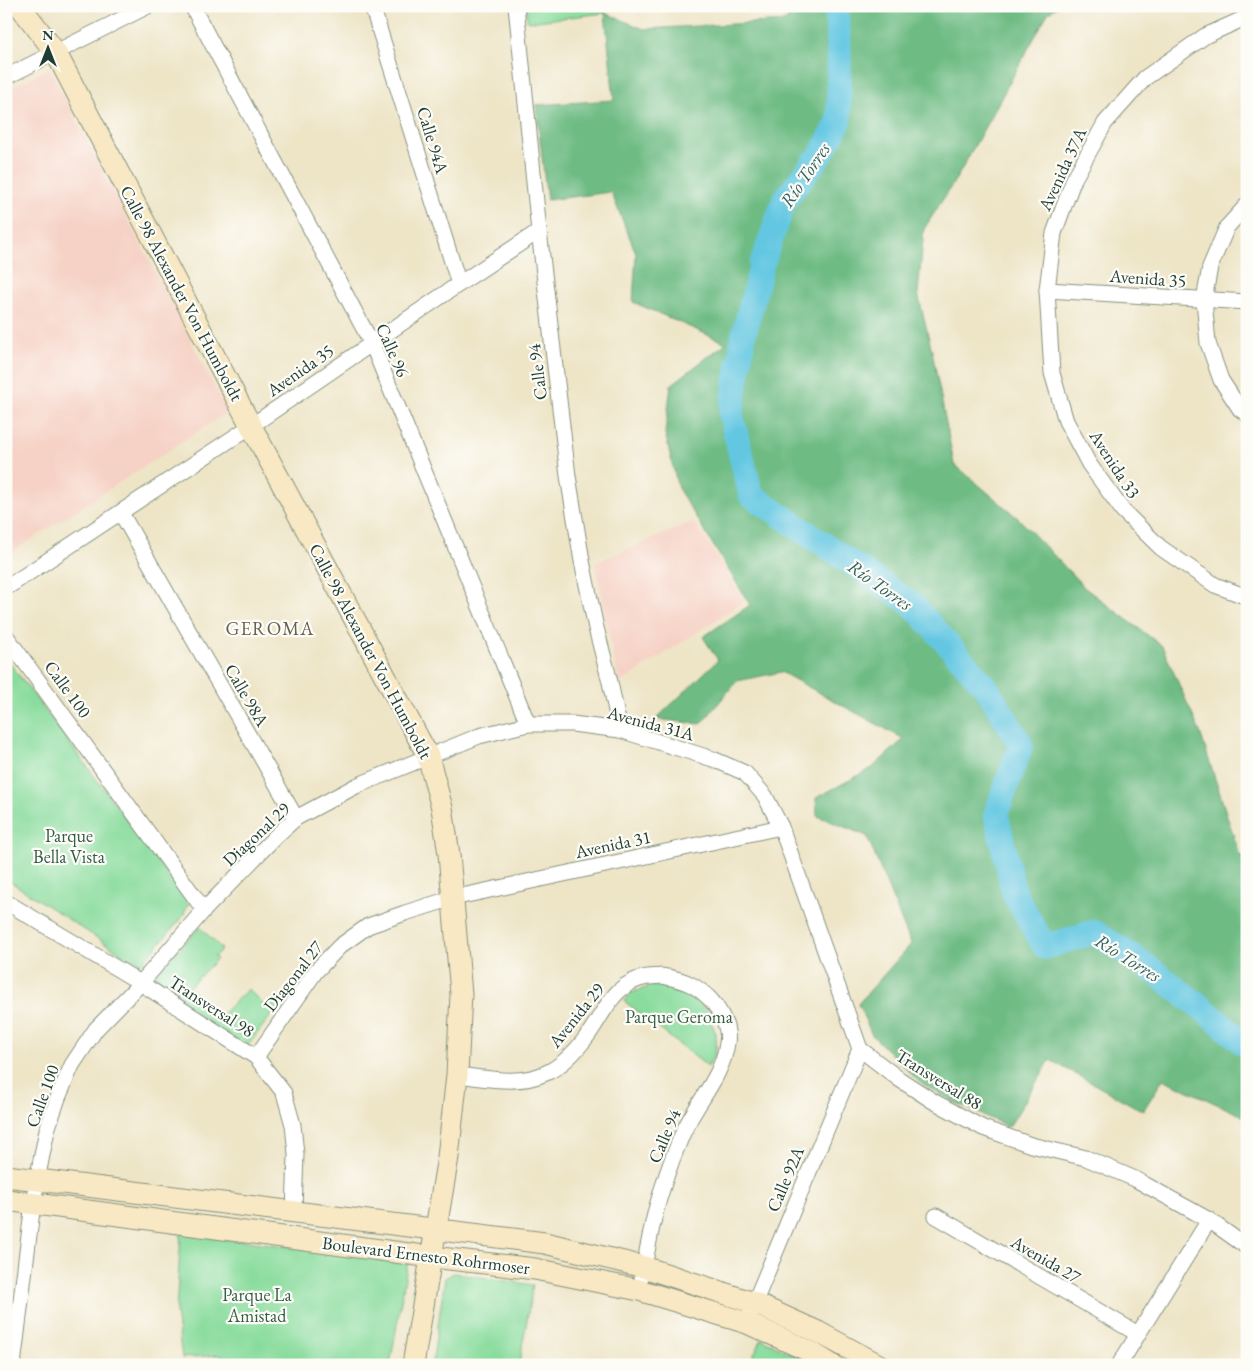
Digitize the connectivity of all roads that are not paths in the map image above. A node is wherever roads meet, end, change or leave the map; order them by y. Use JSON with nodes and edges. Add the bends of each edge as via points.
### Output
{"nodes":[{"id":1,"x":20,"y":6,"type":"edge"},
{"id":2,"x":148,"y":6,"type":"edge"},
{"id":3,"x":192,"y":6,"type":"edge"},
{"id":4,"x":372,"y":6,"type":"edge"},
{"id":5,"x":516,"y":6,"type":"edge"},
{"id":6,"x":1247,"y":17,"type":"edge"},
{"id":7,"x":56,"y":53,"type":"junction"},
{"id":8,"x":6,"y":77,"type":"edge"},
{"id":9,"x":1247,"y":205,"type":"edge"},
{"id":10,"x":540,"y":231,"type":"junction"},
{"id":11,"x":459,"y":284,"type":"junction"},
{"id":12,"x":1047,"y":290,"type":"junction"},
{"id":13,"x":1204,"y":300,"type":"junction"},
{"id":14,"x":1247,"y":302,"type":"edge"},
{"id":15,"x":372,"y":344,"type":"junction"},
{"id":16,"x":1247,"y":414,"type":"edge"},
{"id":17,"x":251,"y":426,"type":"junction"},
{"id":18,"x":120,"y":513,"type":"junction"},
{"id":19,"x":6,"y":588,"type":"edge"},
{"id":20,"x":1247,"y":597,"type":"edge"},
{"id":21,"x":6,"y":636,"type":"edge"},
{"id":22,"x":528,"y":724,"type":"junction"},
{"id":23,"x":620,"y":730,"type":"junction"},
{"id":24,"x":428,"y":756,"type":"junction"},
{"id":25,"x":296,"y":818,"type":"junction"},
{"id":26,"x":781,"y":827,"type":"junction"},
{"id":27,"x":453,"y":898,"type":"junction"},
{"id":28,"x":8,"y":907,"type":"edge"},
{"id":29,"x":204,"y":910,"type":"junction"},
{"id":30,"x":141,"y":983,"type":"junction"},
{"id":31,"x":715,"y":1005,"type":"joint"},
{"id":32,"x":860,"y":1049,"type":"junction"},
{"id":33,"x":256,"y":1057,"type":"junction"},
{"id":34,"x":457,"y":1075,"type":"junction"},
{"id":35,"x":6,"y":1176,"type":"edge"},
{"id":36,"x":36,"y":1180,"type":"junction"},
{"id":37,"x":6,"y":1200,"type":"edge"},
{"id":38,"x":33,"y":1203,"type":"junction"},
{"id":39,"x":294,"y":1211,"type":"junction"},
{"id":40,"x":936,"y":1216,"type":"dead end"},
{"id":41,"x":1208,"y":1220,"type":"junction"},
{"id":42,"x":437,"y":1229,"type":"junction"},
{"id":43,"x":1247,"y":1247,"type":"edge"},
{"id":44,"x":432,"y":1257,"type":"junction"},
{"id":45,"x":644,"y":1267,"type":"junction"},
{"id":46,"x":639,"y":1290,"type":"junction"},
{"id":47,"x":754,"y":1303,"type":"junction"},
{"id":48,"x":747,"y":1323,"type":"junction"},
{"id":49,"x":1138,"y":1334,"type":"junction"},
{"id":50,"x":11,"y":1356,"type":"edge"},
{"id":51,"x":413,"y":1365,"type":"edge"},
{"id":52,"x":832,"y":1365,"type":"edge"},
{"id":53,"x":879,"y":1365,"type":"edge"},
{"id":54,"x":1119,"y":1365,"type":"edge"}],
"edges":[{"from":1,"to":7,"type":"main road","name":"Calle 98 Alexander Von Humboldt"},
{"from":2,"to":7,"type":"street"},
{"from":3,"to":15,"type":"street","name":"Calle 96"},
{"from":4,"to":11,"type":"street","name":"Calle 94A"},
{"from":5,"to":10,"type":"street","name":"Calle 94"},
{"from":6,"to":12,"type":"street","name":"Avenida 37A","via":[[1205,36],[1145,78],[1105,123],[1074,179],[1054,232]]},
{"from":7,"to":8,"type":"street"},
{"from":7,"to":17,"type":"main road","name":"Calle 98 Alexander Von Humboldt"},
{"from":9,"to":13,"type":"street","via":[[1227,227],[1210,267]]},
{"from":10,"to":11,"type":"street","name":"Avenida 35"},
{"from":10,"to":23,"type":"street","name":"Calle 94","via":[[568,476],[582,560]]},
{"from":11,"to":15,"type":"street","name":"Avenida 35"},
{"from":12,"to":13,"type":"street","name":"Avenida 35"},
{"from":12,"to":20,"type":"street","name":"Avenida 33","via":[[1052,373],[1066,421],[1089,464],[1123,511],[1161,548],[1215,584]]},
{"from":13,"to":14,"type":"street","name":"Avenida 35"},
{"from":13,"to":16,"type":"street","via":[[1208,343],[1221,380]]},
{"from":15,"to":17,"type":"street","name":"Avenida 35"},
{"from":15,"to":22,"type":"street","name":"Calle 96"},
{"from":17,"to":18,"type":"street","name":"Avenida 35"},
{"from":17,"to":24,"type":"main road","name":"Calle 98 Alexander Von Humboldt"},
{"from":18,"to":19,"type":"street","name":"Avenida 35"},
{"from":18,"to":25,"type":"street","name":"Calle 98A"},
{"from":21,"to":29,"type":"street","name":"Calle 100"},
{"from":22,"to":23,"type":"street","name":"Avenida 31A","via":[[572,724]]},
{"from":22,"to":24,"type":"street","name":"Avenida 31A","via":[[479,736]]},
{"from":23,"to":26,"type":"street","name":"Avenida 31A","via":[[745,772],[765,796]]},
{"from":24,"to":25,"type":"street","name":"Diagonal 29","via":[[356,786]]},
{"from":24,"to":27,"type":"main road","name":"Calle 98 Alexander Von Humboldt","via":[[442,808]]},
{"from":25,"to":29,"type":"street","name":"Diagonal 29"},
{"from":26,"to":27,"type":"street","name":"Avenida 31"},
{"from":26,"to":32,"type":"street"},
{"from":27,"to":33,"type":"street","name":"Diagonal 27","via":[[368,926],[340,946],[316,971]]},
{"from":27,"to":34,"type":"main road","name":"Calle 98 Alexander Von Humboldt","via":[[461,994]]},
{"from":28,"to":30,"type":"street","name":"Transversal 98"},
{"from":29,"to":30,"type":"street","name":"Diagonal 29"},
{"from":30,"to":33,"type":"street","name":"Transversal 98"},
{"from":30,"to":36,"type":"street","name":"Calle 100","via":[[96,1030],[72,1066],[47,1130]]},
{"from":31,"to":34,"type":"street","name":"Avenida 29","via":[[683,980],[661,976],[638,979],[621,988],[566,1060],[547,1072],[516,1080]]},
{"from":31,"to":45,"type":"street","name":"Calle 94","via":[[725,1022],[728,1041],[724,1059],[678,1144],[657,1206]]},
{"from":32,"to":41,"type":"street","name":"Transversal 88","via":[[933,1101],[983,1128],[1031,1145],[1086,1158],[1135,1179]]},
{"from":32,"to":47,"type":"street","name":"Calle 92A"},
{"from":33,"to":39,"type":"street","name":"Transversal 98","via":[[284,1093],[293,1125],[296,1154]]},
{"from":34,"to":42,"type":"main road","name":"Calle 98 Alexander Von Humboldt"},
{"from":35,"to":36,"type":"main road","name":"Boulevard Ernesto Rohrmoser"},
{"from":36,"to":38,"type":"street","name":"Calle 100"},
{"from":36,"to":39,"type":"main road","name":"Boulevard Ernesto Rohrmoser"},
{"from":37,"to":38,"type":"main road","name":"Boulevard Ernesto Rohrmoser"},
{"from":38,"to":44,"type":"main road","name":"Boulevard Ernesto Rohrmoser"},
{"from":38,"to":50,"type":"street","name":"Calle 100"},
{"from":39,"to":42,"type":"main road","name":"Boulevard Ernesto Rohrmoser"},
{"from":40,"to":49,"type":"street","name":"Avenida 27"},
{"from":41,"to":43,"type":"street","name":"Transversal 88"},
{"from":41,"to":49,"type":"street"},
{"from":42,"to":44,"type":"main road","name":"Calle 98 Alexander Von Humboldt"},
{"from":42,"to":45,"type":"main road","name":"Boulevard Ernesto Rohrmoser","via":[[545,1243]]},
{"from":44,"to":46,"type":"main road","name":"Boulevard Ernesto Rohrmoser","via":[[535,1269]]},
{"from":44,"to":51,"type":"main road","name":"Calle 98 Alexander Von Humboldt"},
{"from":45,"to":46,"type":"street","name":"Calle 94"},
{"from":45,"to":47,"type":"main road","name":"Boulevard Ernesto Rohrmoser"},
{"from":46,"to":48,"type":"main road","name":"Boulevard Ernesto Rohrmoser"},
{"from":47,"to":48,"type":"street","name":"Calle 92A"},
{"from":47,"to":53,"type":"main road","name":"Boulevard Ernesto Rohrmoser"},
{"from":48,"to":52,"type":"main road","name":"Boulevard Ernesto Rohrmoser"},
{"from":49,"to":54,"type":"street"}]}
